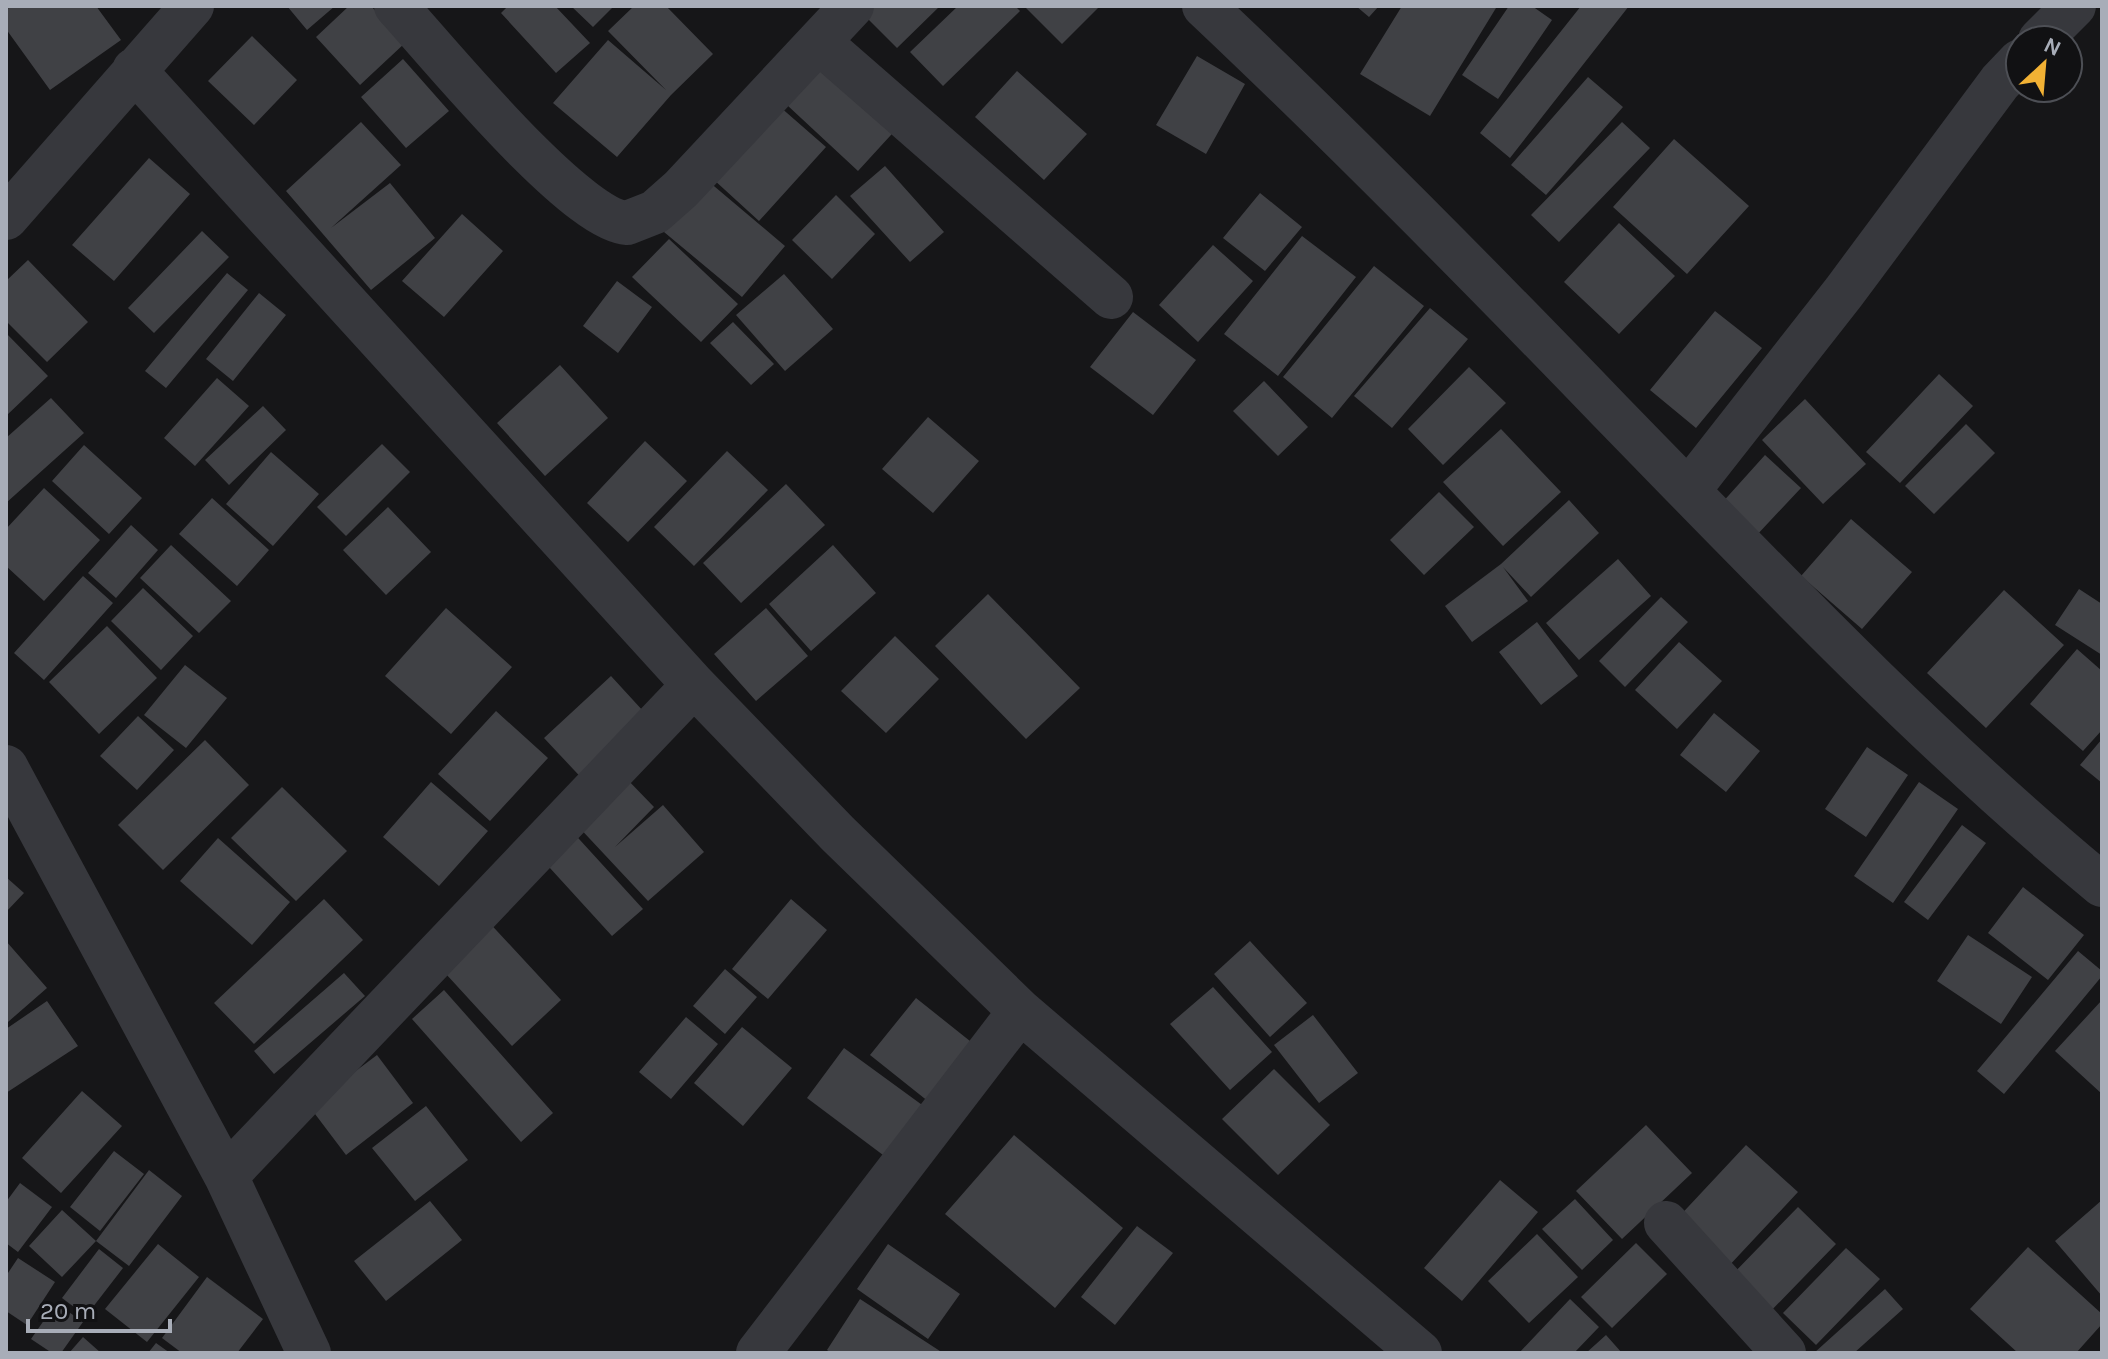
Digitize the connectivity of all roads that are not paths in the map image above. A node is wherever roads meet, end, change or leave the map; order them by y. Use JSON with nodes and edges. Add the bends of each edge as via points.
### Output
{"nodes":[{"id":1,"x":396,"y":6,"type":"edge"},
{"id":2,"x":852,"y":6,"type":"edge"},
{"id":3,"x":1204,"y":6,"type":"edge"},
{"id":4,"x":2074,"y":6,"type":"edge"},
{"id":5,"x":170,"y":14,"type":"edge"},
{"id":6,"x":2056,"y":24,"type":"edge"},
{"id":7,"x":819,"y":42,"type":"junction"},
{"id":8,"x":134,"y":70,"type":"junction"},
{"id":9,"x":2004,"y":80,"type":"edge"},
{"id":10,"x":6,"y":218,"type":"edge"},
{"id":11,"x":1111,"y":297,"type":"dead end"},
{"id":12,"x":1688,"y":491,"type":"junction"},
{"id":13,"x":694,"y":685,"type":"junction"},
{"id":14,"x":6,"y":767,"type":"edge"},
{"id":15,"x":2102,"y":885,"type":"edge"},
{"id":16,"x":1020,"y":1011,"type":"junction"},
{"id":17,"x":226,"y":1176,"type":"junction"},
{"id":18,"x":1666,"y":1223,"type":"dead end"},
{"id":19,"x":309,"y":1353,"type":"edge"},
{"id":20,"x":758,"y":1353,"type":"edge"},
{"id":21,"x":1420,"y":1353,"type":"edge"},
{"id":22,"x":1784,"y":1353,"type":"edge"}],
"edges":[{"from":1,"to":7,"type":"street","via":[[548,174],[621,223],[655,212],[681,189]]},
{"from":2,"to":7,"type":"street"},
{"from":3,"to":12,"type":"street","via":[[1418,213]]},
{"from":4,"to":6,"type":"street"},
{"from":5,"to":8,"type":"street"},
{"from":7,"to":11,"type":"street"},
{"from":8,"to":10,"type":"street"},
{"from":8,"to":13,"type":"street"},
{"from":9,"to":12,"type":"street"},
{"from":12,"to":15,"type":"street","via":[[1897,702]]},
{"from":13,"to":16,"type":"street"},
{"from":13,"to":17,"type":"street"},
{"from":14,"to":17,"type":"street"},
{"from":16,"to":20,"type":"street"},
{"from":16,"to":21,"type":"street"},
{"from":17,"to":19,"type":"street"},
{"from":18,"to":22,"type":"street"}]}
